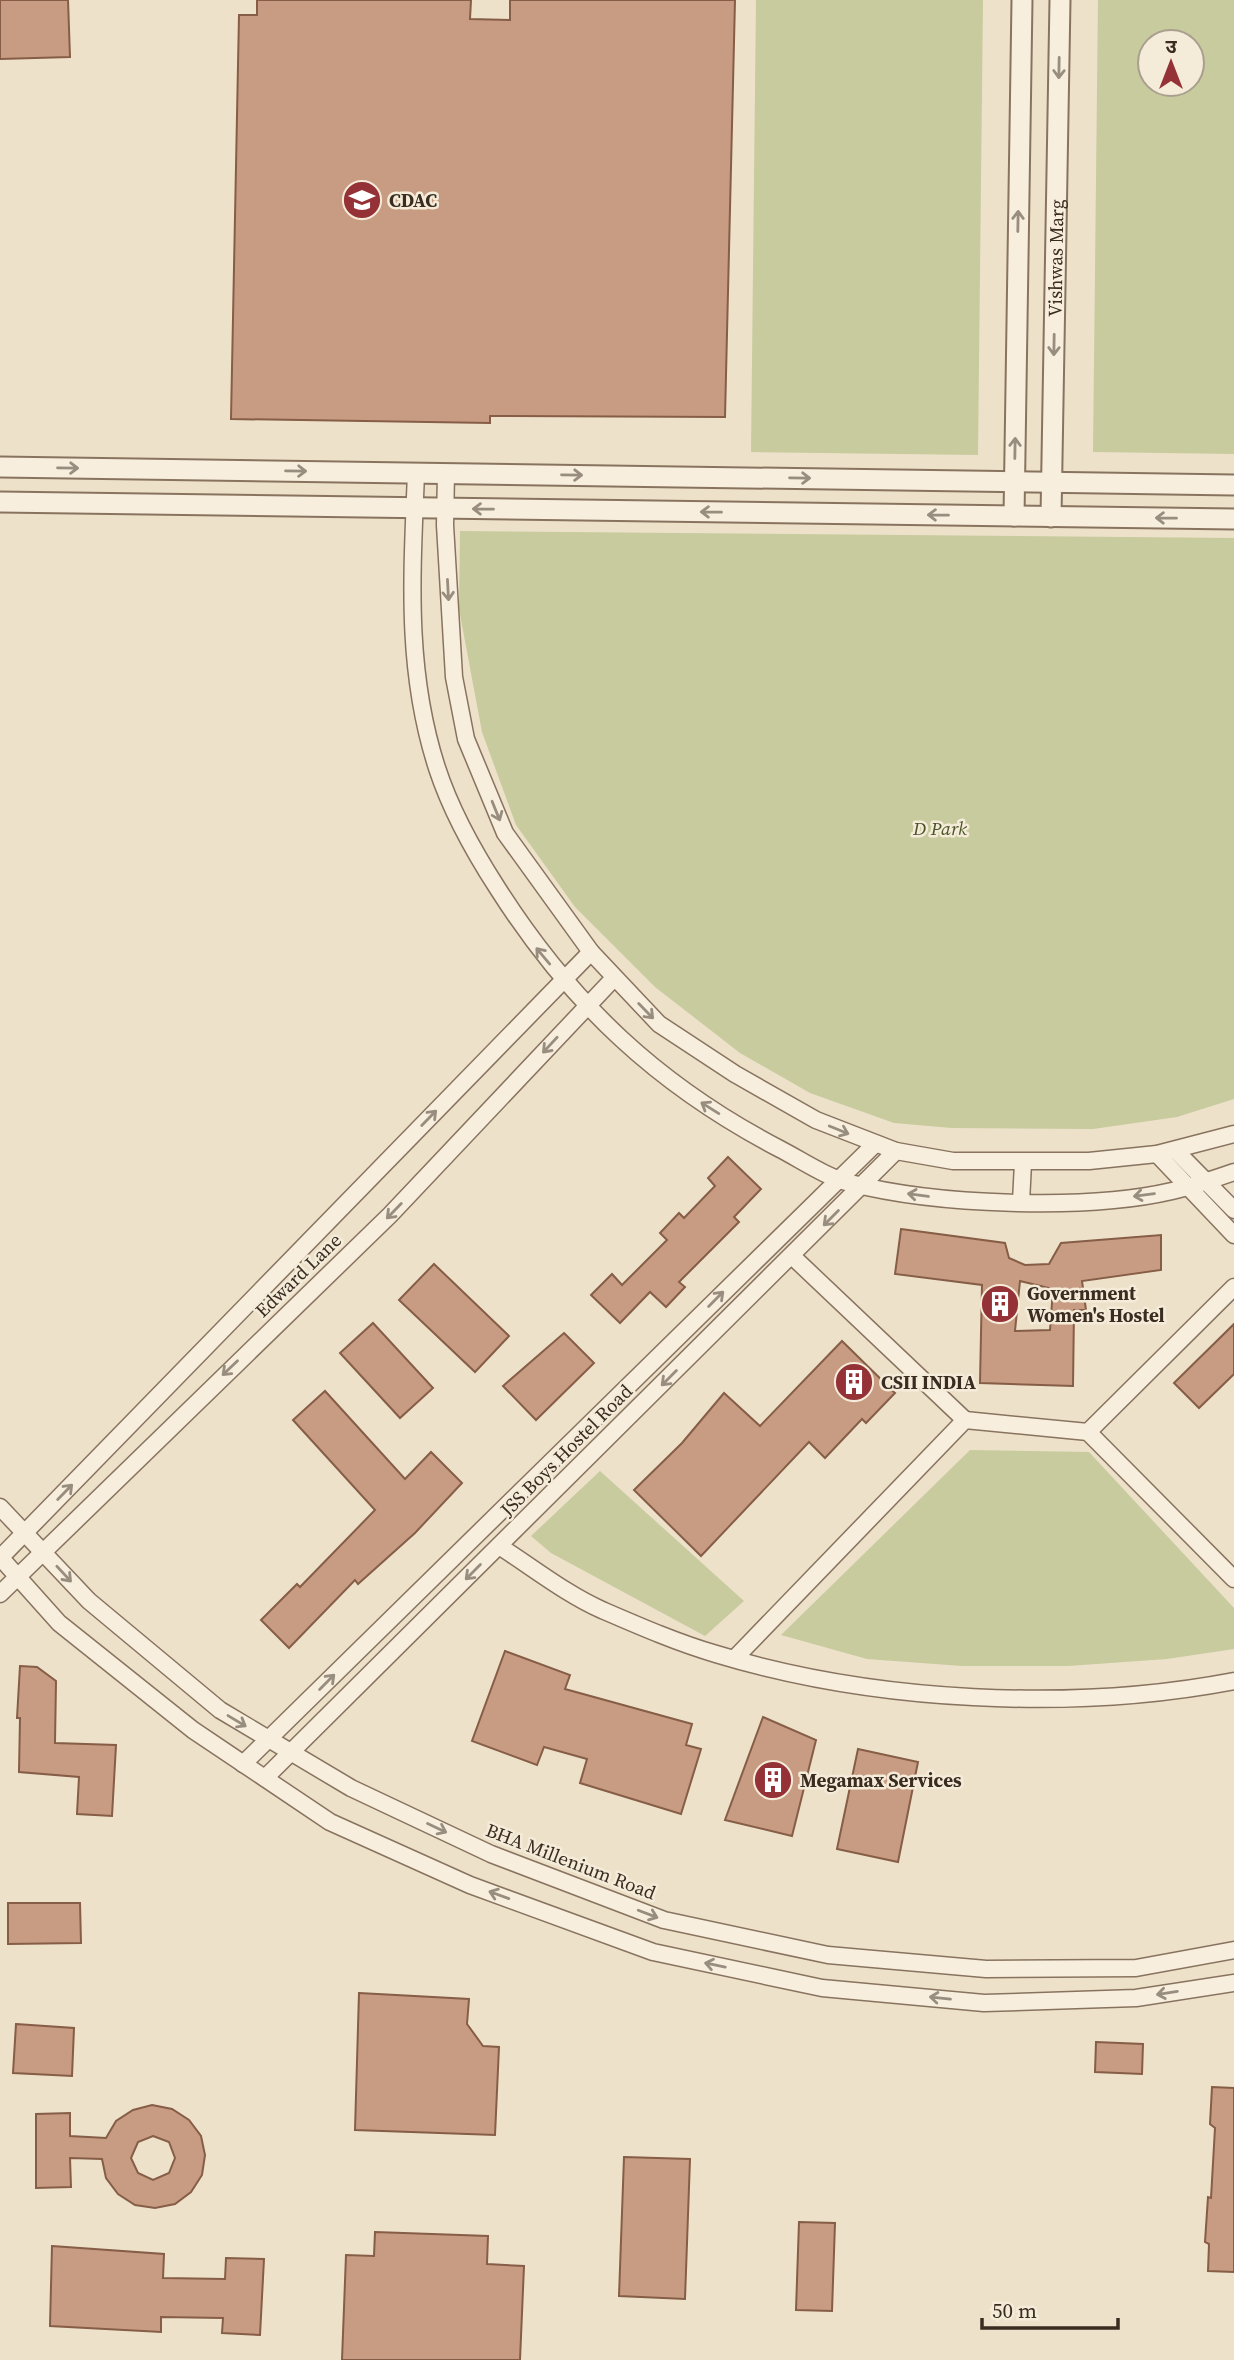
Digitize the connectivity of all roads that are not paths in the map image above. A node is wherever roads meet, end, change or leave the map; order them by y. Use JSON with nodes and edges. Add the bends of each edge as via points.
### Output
{"nodes":[{"id":1,"x":1022,"y":0,"type":"edge"},
{"id":2,"x":1060,"y":0,"type":"edge"},
{"id":3,"x":0,"y":467,"type":"edge"},
{"id":4,"x":416,"y":473,"type":"junction"},
{"id":5,"x":446,"y":473,"type":"junction"},
{"id":6,"x":1014,"y":481,"type":"junction"},
{"id":7,"x":1052,"y":482,"type":"junction"},
{"id":8,"x":1234,"y":485,"type":"edge"},
{"id":9,"x":0,"y":502,"type":"edge"},
{"id":10,"x":415,"y":508,"type":"junction"},
{"id":11,"x":446,"y":509,"type":"junction"},
{"id":12,"x":1014,"y":516,"type":"junction"},
{"id":13,"x":1052,"y":517,"type":"junction"},
{"id":14,"x":1234,"y":519,"type":"edge"},
{"id":15,"x":591,"y":953,"type":"junction"},
{"id":16,"x":614,"y":978,"type":"junction"},
{"id":17,"x":563,"y":980,"type":"junction"},
{"id":18,"x":587,"y":1005,"type":"junction"},
{"id":19,"x":1234,"y":1134,"type":"edge"},
{"id":20,"x":875,"y":1144,"type":"junction"},
{"id":21,"x":1175,"y":1150,"type":"junction"},
{"id":22,"x":895,"y":1151,"type":"junction"},
{"id":23,"x":1157,"y":1154,"type":"junction"},
{"id":24,"x":1023,"y":1163,"type":"junction"},
{"id":25,"x":1234,"y":1172,"type":"edge"},
{"id":26,"x":838,"y":1179,"type":"junction"},
{"id":27,"x":1206,"y":1181,"type":"junction"},
{"id":28,"x":863,"y":1186,"type":"junction"},
{"id":29,"x":1188,"y":1186,"type":"junction"},
{"id":30,"x":1021,"y":1202,"type":"junction"},
{"id":31,"x":1234,"y":1209,"type":"edge"},
{"id":32,"x":1234,"y":1235,"type":"edge"},
{"id":33,"x":792,"y":1256,"type":"junction"},
{"id":34,"x":1234,"y":1287,"type":"edge"},
{"id":35,"x":965,"y":1420,"type":"junction"},
{"id":36,"x":1088,"y":1432,"type":"junction"},
{"id":37,"x":531,"y":1480,"type":"junction"},
{"id":38,"x":549,"y":1497,"type":"junction"},
{"id":39,"x":0,"y":1507,"type":"edge"},
{"id":40,"x":25,"y":1533,"type":"junction"},
{"id":41,"x":499,"y":1546,"type":"junction"},
{"id":42,"x":44,"y":1553,"type":"junction"},
{"id":43,"x":0,"y":1558,"type":"edge"},
{"id":44,"x":17,"y":1577,"type":"junction"},
{"id":45,"x":1234,"y":1579,"type":"edge"},
{"id":46,"x":1,"y":1594,"type":"edge"},
{"id":47,"x":734,"y":1658,"type":"junction"},
{"id":48,"x":1234,"y":1681,"type":"edge"},
{"id":49,"x":268,"y":1739,"type":"junction"},
{"id":50,"x":291,"y":1752,"type":"junction"},
{"id":51,"x":243,"y":1764,"type":"junction"},
{"id":52,"x":265,"y":1778,"type":"junction"},
{"id":53,"x":1234,"y":1950,"type":"edge"},
{"id":54,"x":1234,"y":1983,"type":"edge"}],
"edges":[{"from":6,"to":1,"type":"street","name":"Vishwas Marg","one_way":true},
{"from":2,"to":7,"type":"street","name":"Vishwas Marg","one_way":true},
{"from":3,"to":4,"type":"street","one_way":true},
{"from":4,"to":5,"type":"street"},
{"from":4,"to":10,"type":"street"},
{"from":5,"to":6,"type":"street","one_way":true},
{"from":5,"to":11,"type":"street"},
{"from":6,"to":7,"type":"street"},
{"from":6,"to":12,"type":"street","name":"Vishwas Marg"},
{"from":7,"to":8,"type":"street"},
{"from":7,"to":13,"type":"street","name":"Vishwas Marg"},
{"from":9,"to":10,"type":"street"},
{"from":10,"to":11,"type":"street"},
{"from":17,"to":10,"type":"street","one_way":true,"via":[[535,946],[473,850],[438,770],[417,689],[411,610]]},
{"from":12,"to":11,"type":"street","one_way":true},
{"from":11,"to":15,"type":"street","one_way":true,"via":[[454,677],[466,739],[505,833]]},
{"from":12,"to":13,"type":"street"},
{"from":14,"to":13,"type":"street","one_way":true},
{"from":15,"to":16,"type":"street"},
{"from":15,"to":17,"type":"street","name":"Edward Lane"},
{"from":16,"to":18,"type":"street","name":"Edward Lane"},
{"from":16,"to":20,"type":"street","one_way":true,"via":[[659,1024],[734,1074],[816,1120]]},
{"from":17,"to":18,"type":"street"},
{"from":40,"to":17,"type":"street","name":"Edward Lane","one_way":true},
{"from":26,"to":18,"type":"street","one_way":true,"via":[[749,1133],[677,1087]]},
{"from":18,"to":42,"type":"street","name":"Edward Lane","one_way":true,"via":[[390,1215]]},
{"from":19,"to":21,"type":"street"},
{"from":20,"to":22,"type":"street"},
{"from":20,"to":26,"type":"street","name":"JSS Boys Hostel Road"},
{"from":21,"to":23,"type":"street"},
{"from":21,"to":27,"type":"street"},
{"from":22,"to":24,"type":"street","via":[[953,1161]]},
{"from":22,"to":28,"type":"street","name":"JSS Boys Hostel Road"},
{"from":23,"to":24,"type":"street"},
{"from":23,"to":29,"type":"street"},
{"from":24,"to":30,"type":"street"},
{"from":25,"to":27,"type":"street"},
{"from":26,"to":28,"type":"street"},
{"from":37,"to":26,"type":"street","name":"JSS Boys Hostel Road","one_way":true},
{"from":27,"to":29,"type":"street"},
{"from":27,"to":31,"type":"street"},
{"from":30,"to":28,"type":"street","one_way":true,"via":[[922,1196]]},
{"from":28,"to":33,"type":"street","name":"JSS Boys Hostel Road","one_way":true},
{"from":29,"to":30,"type":"street","one_way":true,"via":[[1101,1200]]},
{"from":29,"to":32,"type":"street"},
{"from":33,"to":35,"type":"street"},
{"from":33,"to":38,"type":"street","name":"JSS Boys Hostel Road","one_way":true},
{"from":34,"to":36,"type":"street"},
{"from":35,"to":36,"type":"street"},
{"from":35,"to":47,"type":"street"},
{"from":36,"to":45,"type":"street"},
{"from":37,"to":38,"type":"street"},
{"from":49,"to":37,"type":"street","name":"JSS Boys Hostel Road","one_way":true},
{"from":38,"to":41,"type":"street","name":"JSS Boys Hostel Road"},
{"from":39,"to":40,"type":"street","name":"BHA Millenium Road"},
{"from":40,"to":42,"type":"street","name":"BHA Millenium Road"},
{"from":40,"to":43,"type":"street","name":"Edward Lane"},
{"from":41,"to":47,"type":"street","via":[[600,1609]]},
{"from":41,"to":50,"type":"street","name":"JSS Boys Hostel Road","one_way":true},
{"from":42,"to":44,"type":"street","name":"Edward Lane"},
{"from":42,"to":49,"type":"street","name":"BHA Millenium Road","one_way":true,"via":[[89,1601],[220,1710]]},
{"from":43,"to":44,"type":"street"},
{"from":44,"to":46,"type":"street","name":"Edward Lane"},
{"from":44,"to":51,"type":"street","via":[[59,1623]]},
{"from":47,"to":48,"type":"street","via":[[845,1684],[970,1696],[1102,1698],[1176,1692]]},
{"from":49,"to":50,"type":"street","name":"BHA Millenium Road"},
{"from":49,"to":51,"type":"street","name":"JSS Boys Hostel Road"},
{"from":50,"to":52,"type":"street","name":"JSS Boys Hostel Road"},
{"from":50,"to":53,"type":"street","name":"BHA Millenium Road","one_way":true,"via":[[351,1788],[491,1854],[652,1915],[814,1952],[986,1969],[1136,1968]]},
{"from":51,"to":52,"type":"street"},
{"from":54,"to":52,"type":"street","one_way":true,"via":[[1136,1998],[984,2003],[822,1987],[653,1952],[470,1885],[330,1822]]}]}
